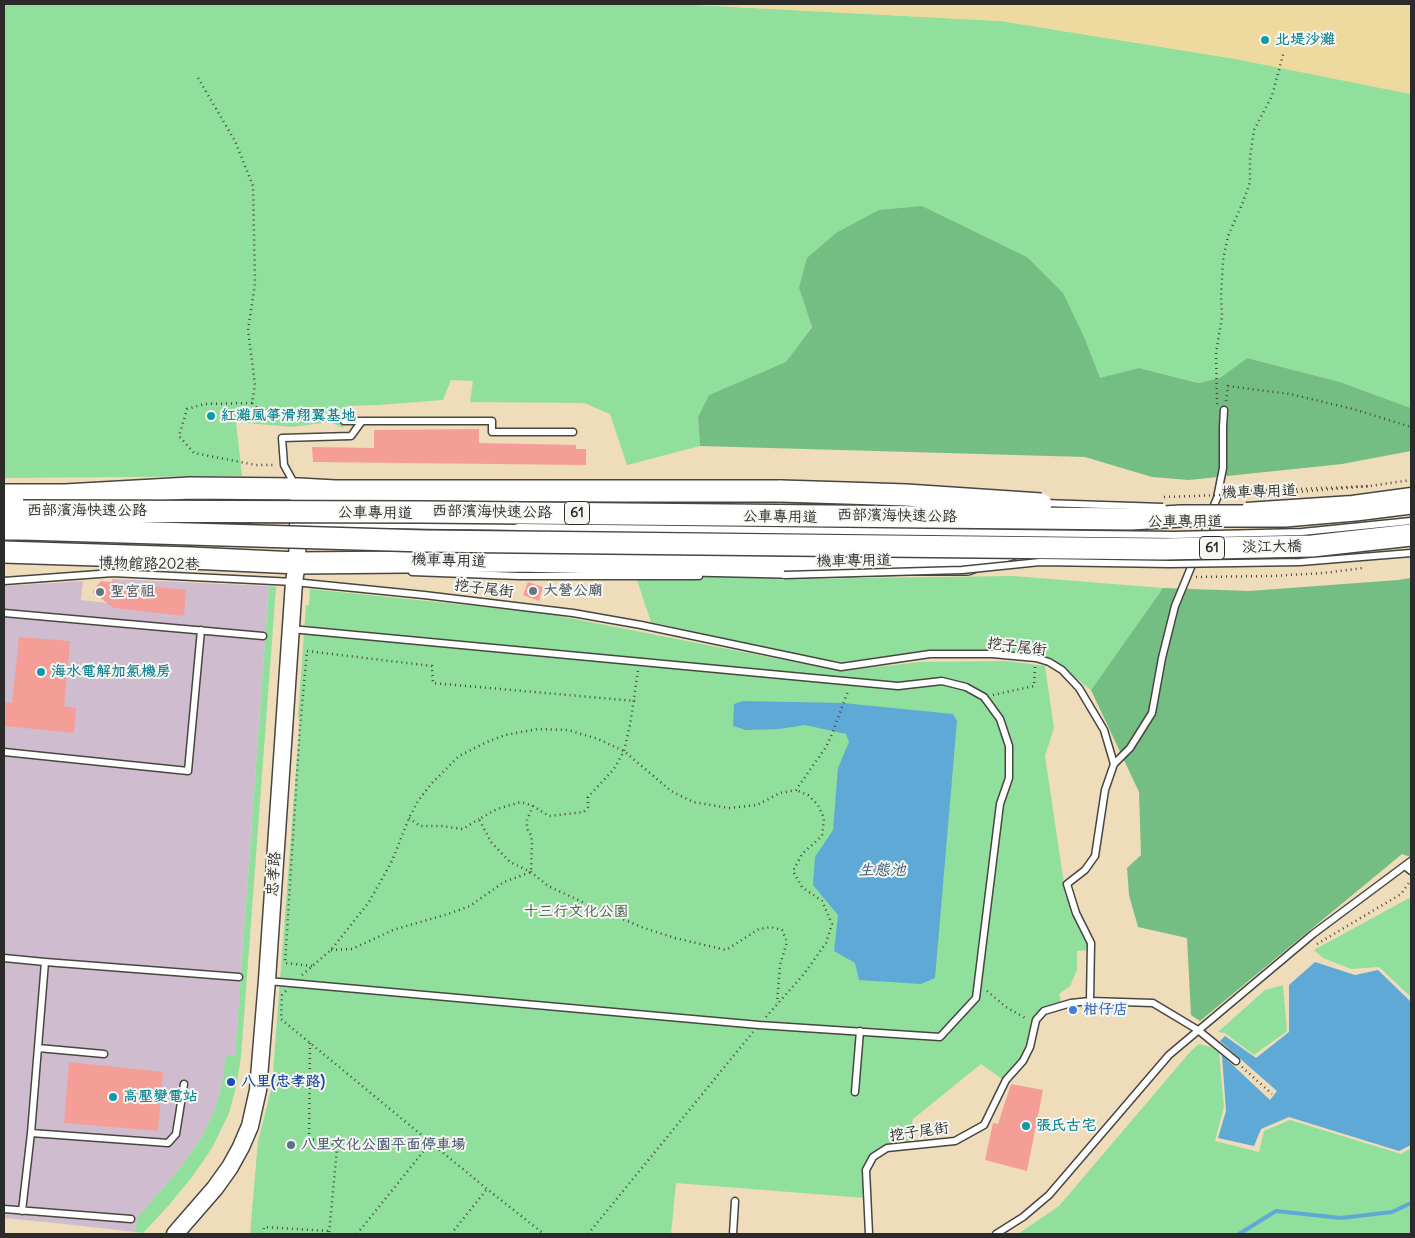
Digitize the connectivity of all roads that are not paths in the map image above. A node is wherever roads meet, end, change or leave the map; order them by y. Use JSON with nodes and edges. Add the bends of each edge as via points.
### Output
{"nodes":[{"id":1,"x":1224,"y":410,"type":"road end"},
{"id":2,"x":344,"y":421,"type":"road end"},
{"id":3,"x":362,"y":421,"type":"junction"},
{"id":4,"x":573,"y":432,"type":"dead end"},
{"id":5,"x":687,"y":484,"type":"dead end"},
{"id":6,"x":299,"y":489,"type":"junction"},
{"id":7,"x":1411,"y":491,"type":"edge"},
{"id":8,"x":4,"y":495,"type":"edge"},
{"id":9,"x":1411,"y":503,"type":"edge"},
{"id":10,"x":1226,"y":506,"type":"dead end"},
{"id":11,"x":1236,"y":506,"type":"dead end"},
{"id":12,"x":1169,"y":507,"type":"dead end"},
{"id":13,"x":1207,"y":507,"type":"dead end"},
{"id":14,"x":4,"y":511,"type":"edge"},
{"id":15,"x":1131,"y":519,"type":"junction"},
{"id":16,"x":1411,"y":521,"type":"edge"},
{"id":17,"x":298,"y":524,"type":"junction"},
{"id":18,"x":4,"y":529,"type":"edge"},
{"id":19,"x":1411,"y":535,"type":"edge"},
{"id":20,"x":1013,"y":548,"type":"junction"},
{"id":21,"x":4,"y":552,"type":"edge"},
{"id":22,"x":1411,"y":552,"type":"edge"},
{"id":23,"x":518,"y":569,"type":"junction"},
{"id":24,"x":350,"y":570,"type":"dead end"},
{"id":25,"x":295,"y":572,"type":"junction"},
{"id":26,"x":410,"y":572,"type":"dead end"},
{"id":27,"x":774,"y":575,"type":"dead end"},
{"id":28,"x":705,"y":576,"type":"dead end"},
{"id":29,"x":4,"y":581,"type":"edge"},
{"id":30,"x":4,"y":613,"type":"edge"},
{"id":31,"x":201,"y":630,"type":"junction"},
{"id":32,"x":291,"y":630,"type":"junction"},
{"id":33,"x":263,"y":636,"type":"dead end"},
{"id":34,"x":4,"y":752,"type":"edge"},
{"id":35,"x":1114,"y":764,"type":"junction"},
{"id":36,"x":1411,"y":862,"type":"edge"},
{"id":37,"x":1405,"y":866,"type":"junction"},
{"id":38,"x":1411,"y":871,"type":"edge"},
{"id":39,"x":4,"y":958,"type":"edge"},
{"id":40,"x":46,"y":962,"type":"junction"},
{"id":41,"x":239,"y":977,"type":"dead end"},
{"id":42,"x":267,"y":980,"type":"junction"},
{"id":43,"x":1090,"y":1001,"type":"junction"},
{"id":44,"x":1198,"y":1030,"type":"junction"},
{"id":45,"x":860,"y":1031,"type":"junction"},
{"id":46,"x":38,"y":1048,"type":"junction"},
{"id":47,"x":104,"y":1054,"type":"dead end"},
{"id":48,"x":1236,"y":1061,"type":"road end"},
{"id":49,"x":184,"y":1084,"type":"dead end"},
{"id":50,"x":855,"y":1092,"type":"dead end"},
{"id":51,"x":31,"y":1133,"type":"junction"},
{"id":52,"x":735,"y":1202,"type":"dead end"},
{"id":53,"x":4,"y":1209,"type":"edge"},
{"id":54,"x":22,"y":1210,"type":"junction"},
{"id":55,"x":131,"y":1219,"type":"dead end"},
{"id":56,"x":175,"y":1234,"type":"edge"},
{"id":57,"x":733,"y":1234,"type":"edge"},
{"id":58,"x":869,"y":1234,"type":"edge"},
{"id":59,"x":996,"y":1234,"type":"edge"}],
"edges":[{"from":1,"to":35,"type":"lane","via":[[1223,468],[1218,493],[1175,606],[1152,713],[1130,748]]},
{"from":2,"to":3,"type":"lane"},
{"from":3,"to":4,"type":"lane","via":[[492,421],[492,432]]},
{"from":3,"to":6,"type":"lane","via":[[351,436],[282,438],[284,465]]},
{"from":5,"to":12,"type":"lane","bridge":true,"via":[[784,485]]},
{"from":6,"to":8,"type":"highway","via":[[190,488]]},
{"from":6,"to":15,"type":"highway","bridge":true,"via":[[521,486],[854,493],[1096,505],[1122,512]]},
{"from":6,"to":17,"type":"street","name":"忠孝路"},
{"from":7,"to":11,"type":"lane","name":"機車專用道","bridge":true,"via":[[1352,499]]},
{"from":9,"to":15,"type":"highway","name":"淡江大橋","number":"61","bridge":true,"via":[[1286,516]]},
{"from":10,"to":13,"type":"lane","name":"機車專用道"},
{"from":14,"to":15,"type":"highway","name":"西部濱海快速公路","number":"61","bridge":true},
{"from":16,"to":17,"type":"lane","name":"公車專用道","bridge":true,"via":[[1302,532],[1175,535]]},
{"from":17,"to":25,"type":"street","name":"忠孝路"},
{"from":18,"to":20,"type":"highway","name":"西部濱海快速公路","number":"61","bridge":true,"via":[[424,541]]},
{"from":19,"to":20,"type":"highway","name":"淡江大橋","number":"61","bridge":true,"via":[[1312,546]]},
{"from":20,"to":23,"type":"highway","via":[[967,564]]},
{"from":21,"to":25,"type":"highway","via":[[191,558]]},
{"from":22,"to":27,"type":"lane","name":"機車專用道","bridge":true,"via":[[1300,562],[1040,562],[962,570]]},
{"from":23,"to":25,"type":"highway","via":[[406,561]]},
{"from":23,"to":26,"type":"lane","name":"機車專用道"},
{"from":23,"to":28,"type":"lane","name":"機車專用道"},
{"from":24,"to":25,"type":"lane"},
{"from":25,"to":29,"type":"lane","name":"博物館路202巷","via":[[113,574]]},
{"from":25,"to":32,"type":"street","name":"忠孝路"},
{"from":25,"to":35,"type":"lane","name":"挖子尾街","via":[[424,595],[573,612],[841,667],[930,654],[1036,658],[1062,670],[1079,688],[1104,730]]},
{"from":30,"to":31,"type":"lane"},
{"from":31,"to":33,"type":"lane"},
{"from":31,"to":34,"type":"lane","via":[[188,771]]},
{"from":32,"to":42,"type":"street","name":"忠孝路"},
{"from":32,"to":45,"type":"lane","via":[[898,686],[942,681],[966,687],[984,697],[1000,720],[1009,746],[1009,778],[1000,804],[976,998],[940,1037]]},
{"from":35,"to":43,"type":"lane","via":[[1105,790],[1095,856],[1067,884],[1076,913],[1092,943]]},
{"from":36,"to":37,"type":"lane"},
{"from":37,"to":38,"type":"lane"},
{"from":37,"to":44,"type":"lane","via":[[1313,934]]},
{"from":39,"to":40,"type":"lane"},
{"from":40,"to":41,"type":"lane"},
{"from":40,"to":46,"type":"lane"},
{"from":42,"to":45,"type":"lane","via":[[759,1025]]},
{"from":42,"to":56,"type":"street","name":"忠孝路","via":[[258,1090],[250,1126],[230,1167]]},
{"from":43,"to":44,"type":"lane","via":[[1153,1003]]},
{"from":43,"to":58,"type":"lane","name":"挖子尾街","via":[[1044,1011],[1036,1020],[1030,1047],[1023,1061],[1006,1080],[984,1125],[955,1141],[887,1148],[873,1157],[866,1170]]},
{"from":44,"to":48,"type":"lane"},
{"from":44,"to":59,"type":"lane","via":[[1169,1055],[1049,1195],[1023,1218]]},
{"from":45,"to":50,"type":"lane"},
{"from":46,"to":47,"type":"lane"},
{"from":46,"to":51,"type":"lane"},
{"from":49,"to":51,"type":"lane","via":[[176,1134],[168,1143]]},
{"from":51,"to":54,"type":"lane"},
{"from":52,"to":57,"type":"lane"},
{"from":53,"to":54,"type":"lane"},
{"from":54,"to":55,"type":"lane"}]}
